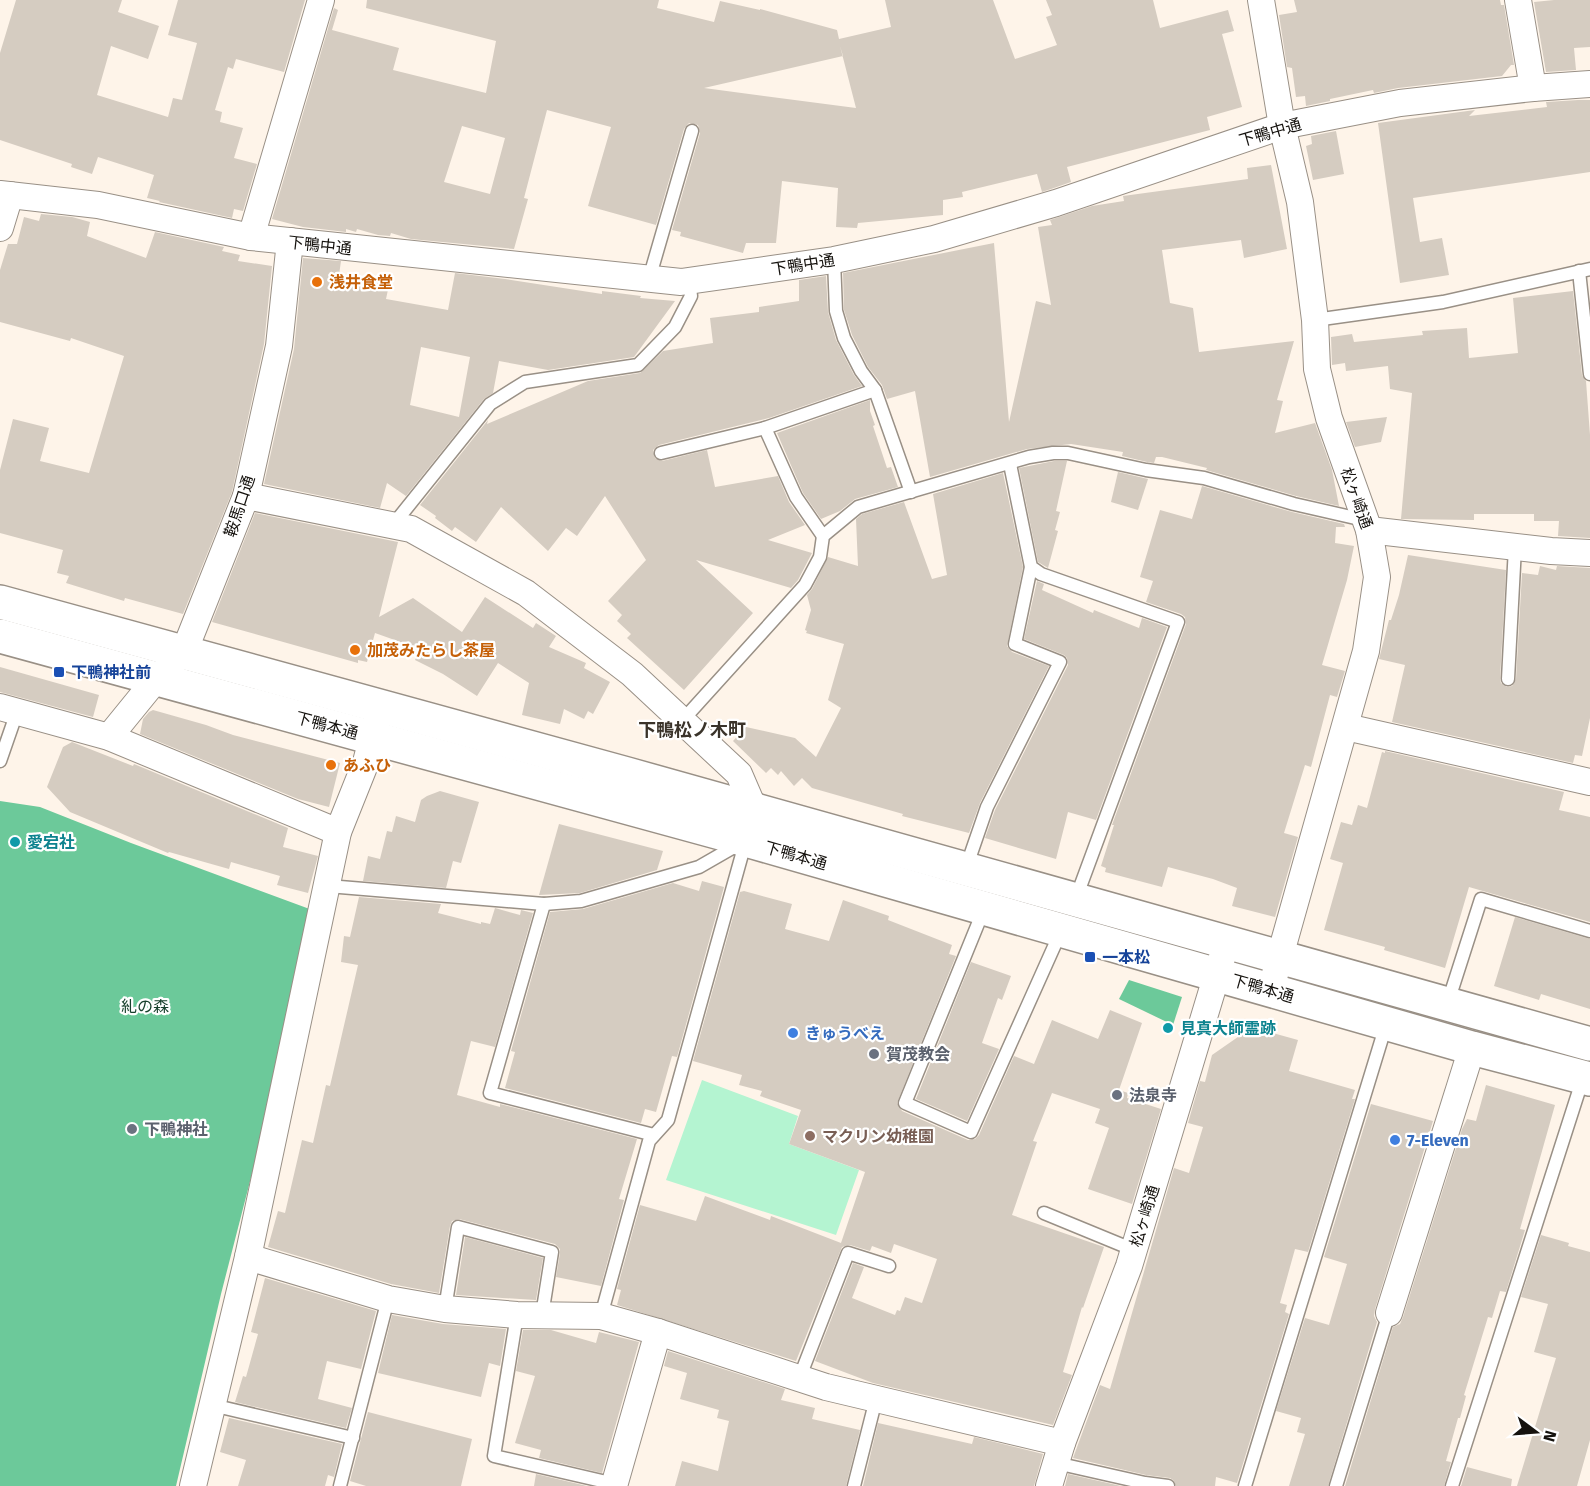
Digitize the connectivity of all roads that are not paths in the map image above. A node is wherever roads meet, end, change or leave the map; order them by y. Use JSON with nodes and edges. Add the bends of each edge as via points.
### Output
{"nodes":[{"id":1,"x":321,"y":0,"type":"edge"},
{"id":2,"x":1261,"y":0,"type":"edge"},
{"id":3,"x":1518,"y":0,"type":"edge"},
{"id":4,"x":1590,"y":84,"type":"edge"},
{"id":5,"x":1533,"y":88,"type":"junction"},
{"id":6,"x":1282,"y":126,"type":"junction"},
{"id":7,"x":692,"y":130,"type":"dead end"},
{"id":8,"x":5,"y":194,"type":"edge"},
{"id":9,"x":0,"y":228,"type":"edge"},
{"id":10,"x":251,"y":237,"type":"junction"},
{"id":11,"x":290,"y":242,"type":"junction"},
{"id":12,"x":834,"y":260,"type":"junction"},
{"id":13,"x":1584,"y":270,"type":"edge"},
{"id":14,"x":649,"y":279,"type":"junction"},
{"id":15,"x":689,"y":281,"type":"junction"},
{"id":16,"x":1315,"y":320,"type":"junction"},
{"id":17,"x":1590,"y":374,"type":"edge"},
{"id":18,"x":875,"y":390,"type":"junction"},
{"id":19,"x":765,"y":428,"type":"junction"},
{"id":20,"x":661,"y":453,"type":"dead end"},
{"id":21,"x":1010,"y":464,"type":"junction"},
{"id":22,"x":911,"y":492,"type":"junction"},
{"id":23,"x":246,"y":496,"type":"junction"},
{"id":24,"x":393,"y":525,"type":"junction"},
{"id":25,"x":1367,"y":525,"type":"junction"},
{"id":26,"x":823,"y":536,"type":"junction"},
{"id":27,"x":1515,"y":547,"type":"junction"},
{"id":28,"x":1590,"y":553,"type":"edge"},
{"id":29,"x":1031,"y":567,"type":"junction"},
{"id":30,"x":0,"y":602,"type":"edge"},
{"id":31,"x":0,"y":636,"type":"edge"},
{"id":32,"x":184,"y":652,"type":"junction"},
{"id":33,"x":157,"y":678,"type":"junction"},
{"id":34,"x":1508,"y":679,"type":"dead end"},
{"id":35,"x":381,"y":706,"type":"junction"},
{"id":36,"x":8,"y":710,"type":"edge"},
{"id":37,"x":682,"y":721,"type":"junction"},
{"id":38,"x":1346,"y":727,"type":"junction"},
{"id":39,"x":372,"y":737,"type":"junction"},
{"id":40,"x":109,"y":738,"type":"junction"},
{"id":41,"x":0,"y":761,"type":"edge"},
{"id":42,"x":1590,"y":782,"type":"edge"},
{"id":43,"x":754,"y":809,"type":"junction"},
{"id":44,"x":338,"y":832,"type":"junction"},
{"id":45,"x":746,"y":840,"type":"junction"},
{"id":46,"x":965,"y":869,"type":"junction"},
{"id":47,"x":328,"y":886,"type":"junction"},
{"id":48,"x":1076,"y":900,"type":"junction"},
{"id":49,"x":544,"y":904,"type":"junction"},
{"id":50,"x":984,"y":908,"type":"junction"},
{"id":51,"x":1061,"y":930,"type":"junction"},
{"id":52,"x":1590,"y":931,"type":"edge"},
{"id":53,"x":1227,"y":941,"type":"junction"},
{"id":54,"x":1280,"y":956,"type":"junction"},
{"id":55,"x":1217,"y":974,"type":"junction"},
{"id":56,"x":1271,"y":990,"type":"junction"},
{"id":57,"x":1447,"y":1003,"type":"junction"},
{"id":58,"x":1386,"y":1023,"type":"junction"},
{"id":59,"x":1590,"y":1044,"type":"edge"},
{"id":60,"x":1472,"y":1048,"type":"junction"},
{"id":61,"x":1587,"y":1078,"type":"edge"},
{"id":62,"x":654,"y":1135,"type":"junction"},
{"id":63,"x":1044,"y":1213,"type":"dead end"},
{"id":64,"x":1134,"y":1250,"type":"junction"},
{"id":65,"x":248,"y":1257,"type":"junction"},
{"id":66,"x":889,"y":1266,"type":"dead end"},
{"id":67,"x":388,"y":1299,"type":"junction"},
{"id":68,"x":445,"y":1309,"type":"junction"},
{"id":69,"x":1389,"y":1312,"type":"joint"},
{"id":70,"x":517,"y":1315,"type":"junction"},
{"id":71,"x":542,"y":1315,"type":"junction"},
{"id":72,"x":601,"y":1316,"type":"junction"},
{"id":73,"x":658,"y":1332,"type":"junction"},
{"id":74,"x":799,"y":1378,"type":"junction"},
{"id":75,"x":876,"y":1399,"type":"junction"},
{"id":76,"x":212,"y":1405,"type":"junction"},
{"id":77,"x":353,"y":1438,"type":"junction"},
{"id":78,"x":1056,"y":1464,"type":"edge"},
{"id":79,"x":615,"y":1485,"type":"edge"},
{"id":80,"x":193,"y":1486,"type":"edge"},
{"id":81,"x":340,"y":1486,"type":"edge"},
{"id":82,"x":854,"y":1486,"type":"edge"},
{"id":83,"x":1168,"y":1486,"type":"edge"},
{"id":84,"x":1245,"y":1486,"type":"edge"},
{"id":85,"x":1336,"y":1486,"type":"edge"},
{"id":86,"x":1452,"y":1486,"type":"edge"}],
"edges":[{"from":1,"to":10,"type":"street"},
{"from":2,"to":6,"type":"street","name":"松ヶ崎通"},
{"from":3,"to":5,"type":"street"},
{"from":4,"to":5,"type":"street","name":"下鴨中通"},
{"from":5,"to":6,"type":"street","name":"下鴨中通","via":[[1400,103]]},
{"from":6,"to":12,"type":"street","name":"下鴨中通","via":[[1056,203],[934,239]]},
{"from":6,"to":16,"type":"street","name":"松ヶ崎通","via":[[1300,202]]},
{"from":7,"to":14,"type":"lane"},
{"from":8,"to":9,"type":"street"},
{"from":8,"to":10,"type":"street","name":"下鴨中通","via":[[98,205]]},
{"from":10,"to":11,"type":"street","name":"下鴨中通"},
{"from":11,"to":14,"type":"street","name":"下鴨中通"},
{"from":11,"to":23,"type":"street","name":"鞍馬口通","via":[[279,346]]},
{"from":12,"to":15,"type":"street","name":"下鴨中通"},
{"from":12,"to":18,"type":"lane","via":[[836,310],[844,339]]},
{"from":13,"to":16,"type":"lane","via":[[1443,302]]},
{"from":13,"to":17,"type":"lane"},
{"from":14,"to":15,"type":"street","name":"下鴨中通"},
{"from":15,"to":24,"type":"lane","via":[[691,297],[675,327],[638,365],[525,382],[490,404]]},
{"from":16,"to":25,"type":"street","name":"松ヶ崎通","via":[[1317,369],[1329,418]]},
{"from":18,"to":19,"type":"lane"},
{"from":18,"to":22,"type":"lane"},
{"from":19,"to":20,"type":"lane"},
{"from":19,"to":26,"type":"lane","via":[[796,498]]},
{"from":21,"to":22,"type":"lane"},
{"from":21,"to":25,"type":"lane","via":[[1029,457],[1068,453],[1204,478]]},
{"from":21,"to":29,"type":"lane"},
{"from":22,"to":26,"type":"lane","via":[[858,507]]},
{"from":23,"to":24,"type":"street"},
{"from":23,"to":32,"type":"street","name":"鞍馬口通"},
{"from":24,"to":37,"type":"street","via":[[411,529],[526,593],[632,674]]},
{"from":25,"to":27,"type":"street"},
{"from":25,"to":38,"type":"street","name":"松ヶ崎通","via":[[1377,577],[1366,651]]},
{"from":26,"to":37,"type":"lane","via":[[820,557],[805,585]]},
{"from":27,"to":28,"type":"street"},
{"from":27,"to":34,"type":"lane"},
{"from":29,"to":46,"type":"lane","via":[[1015,644],[1060,662],[987,807]]},
{"from":29,"to":48,"type":"lane","via":[[1041,574],[1178,622]]},
{"from":30,"to":32,"type":"main road","name":"下鴨本通"},
{"from":31,"to":33,"type":"main road","name":"下鴨本通"},
{"from":32,"to":33,"type":"street","name":"鞍馬口通"},
{"from":32,"to":35,"type":"main road","name":"下鴨本通"},
{"from":33,"to":39,"type":"main road","name":"下鴨本通"},
{"from":33,"to":40,"type":"street","name":"鞍馬口通"},
{"from":35,"to":39,"type":"street"},
{"from":35,"to":43,"type":"main road","name":"下鴨本通"},
{"from":36,"to":40,"type":"street"},
{"from":36,"to":41,"type":"lane"},
{"from":37,"to":43,"type":"street","via":[[739,774]]},
{"from":38,"to":42,"type":"street"},
{"from":38,"to":54,"type":"street","name":"松ヶ崎通"},
{"from":39,"to":44,"type":"street"},
{"from":39,"to":45,"type":"main road","name":"下鴨本通"},
{"from":40,"to":44,"type":"street"},
{"from":43,"to":45,"type":"street"},
{"from":43,"to":46,"type":"main road","name":"下鴨本通"},
{"from":44,"to":47,"type":"street"},
{"from":45,"to":49,"type":"lane","via":[[699,867],[581,901]]},
{"from":45,"to":50,"type":"main road","name":"下鴨本通"},
{"from":45,"to":62,"type":"lane","via":[[668,1120]]},
{"from":46,"to":48,"type":"main road","name":"下鴨本通"},
{"from":47,"to":49,"type":"lane"},
{"from":47,"to":65,"type":"street"},
{"from":48,"to":53,"type":"main road","name":"下鴨本通"},
{"from":49,"to":62,"type":"lane","via":[[490,1093]]},
{"from":50,"to":51,"type":"main road","name":"下鴨本通"},
{"from":50,"to":51,"type":"lane","via":[[904,1103],[972,1131]]},
{"from":51,"to":55,"type":"main road","name":"下鴨本通"},
{"from":52,"to":57,"type":"lane","via":[[1481,899]]},
{"from":53,"to":54,"type":"main road","name":"下鴨本通"},
{"from":53,"to":55,"type":"street","name":"松ヶ崎通"},
{"from":54,"to":56,"type":"street","name":"松ヶ崎通"},
{"from":54,"to":57,"type":"main road","name":"下鴨本通"},
{"from":55,"to":56,"type":"main road","name":"下鴨本通"},
{"from":55,"to":64,"type":"street","name":"松ヶ崎通"},
{"from":56,"to":58,"type":"main road","name":"下鴨本通"},
{"from":57,"to":59,"type":"main road","name":"下鴨本通"},
{"from":58,"to":60,"type":"main road","name":"下鴨本通"},
{"from":58,"to":84,"type":"lane"},
{"from":60,"to":61,"type":"main road","name":"下鴨本通"},
{"from":60,"to":69,"type":"street"},
{"from":61,"to":86,"type":"lane"},
{"from":62,"to":72,"type":"lane","via":[[649,1141]]},
{"from":63,"to":64,"type":"lane"},
{"from":64,"to":78,"type":"street","name":"松ヶ崎通"},
{"from":65,"to":67,"type":"street"},
{"from":65,"to":76,"type":"street"},
{"from":66,"to":74,"type":"lane","via":[[848,1253]]},
{"from":67,"to":68,"type":"street"},
{"from":67,"to":77,"type":"lane"},
{"from":68,"to":70,"type":"street"},
{"from":68,"to":71,"type":"lane","via":[[458,1227],[552,1252]]},
{"from":69,"to":85,"type":"lane"},
{"from":70,"to":71,"type":"street"},
{"from":70,"to":79,"type":"lane","via":[[494,1456]]},
{"from":71,"to":72,"type":"street"},
{"from":72,"to":73,"type":"street"},
{"from":73,"to":74,"type":"street"},
{"from":73,"to":79,"type":"street"},
{"from":74,"to":75,"type":"street"},
{"from":75,"to":78,"type":"street"},
{"from":75,"to":82,"type":"lane"},
{"from":76,"to":77,"type":"lane"},
{"from":76,"to":80,"type":"street"},
{"from":77,"to":81,"type":"lane"},
{"from":78,"to":83,"type":"lane"}]}
